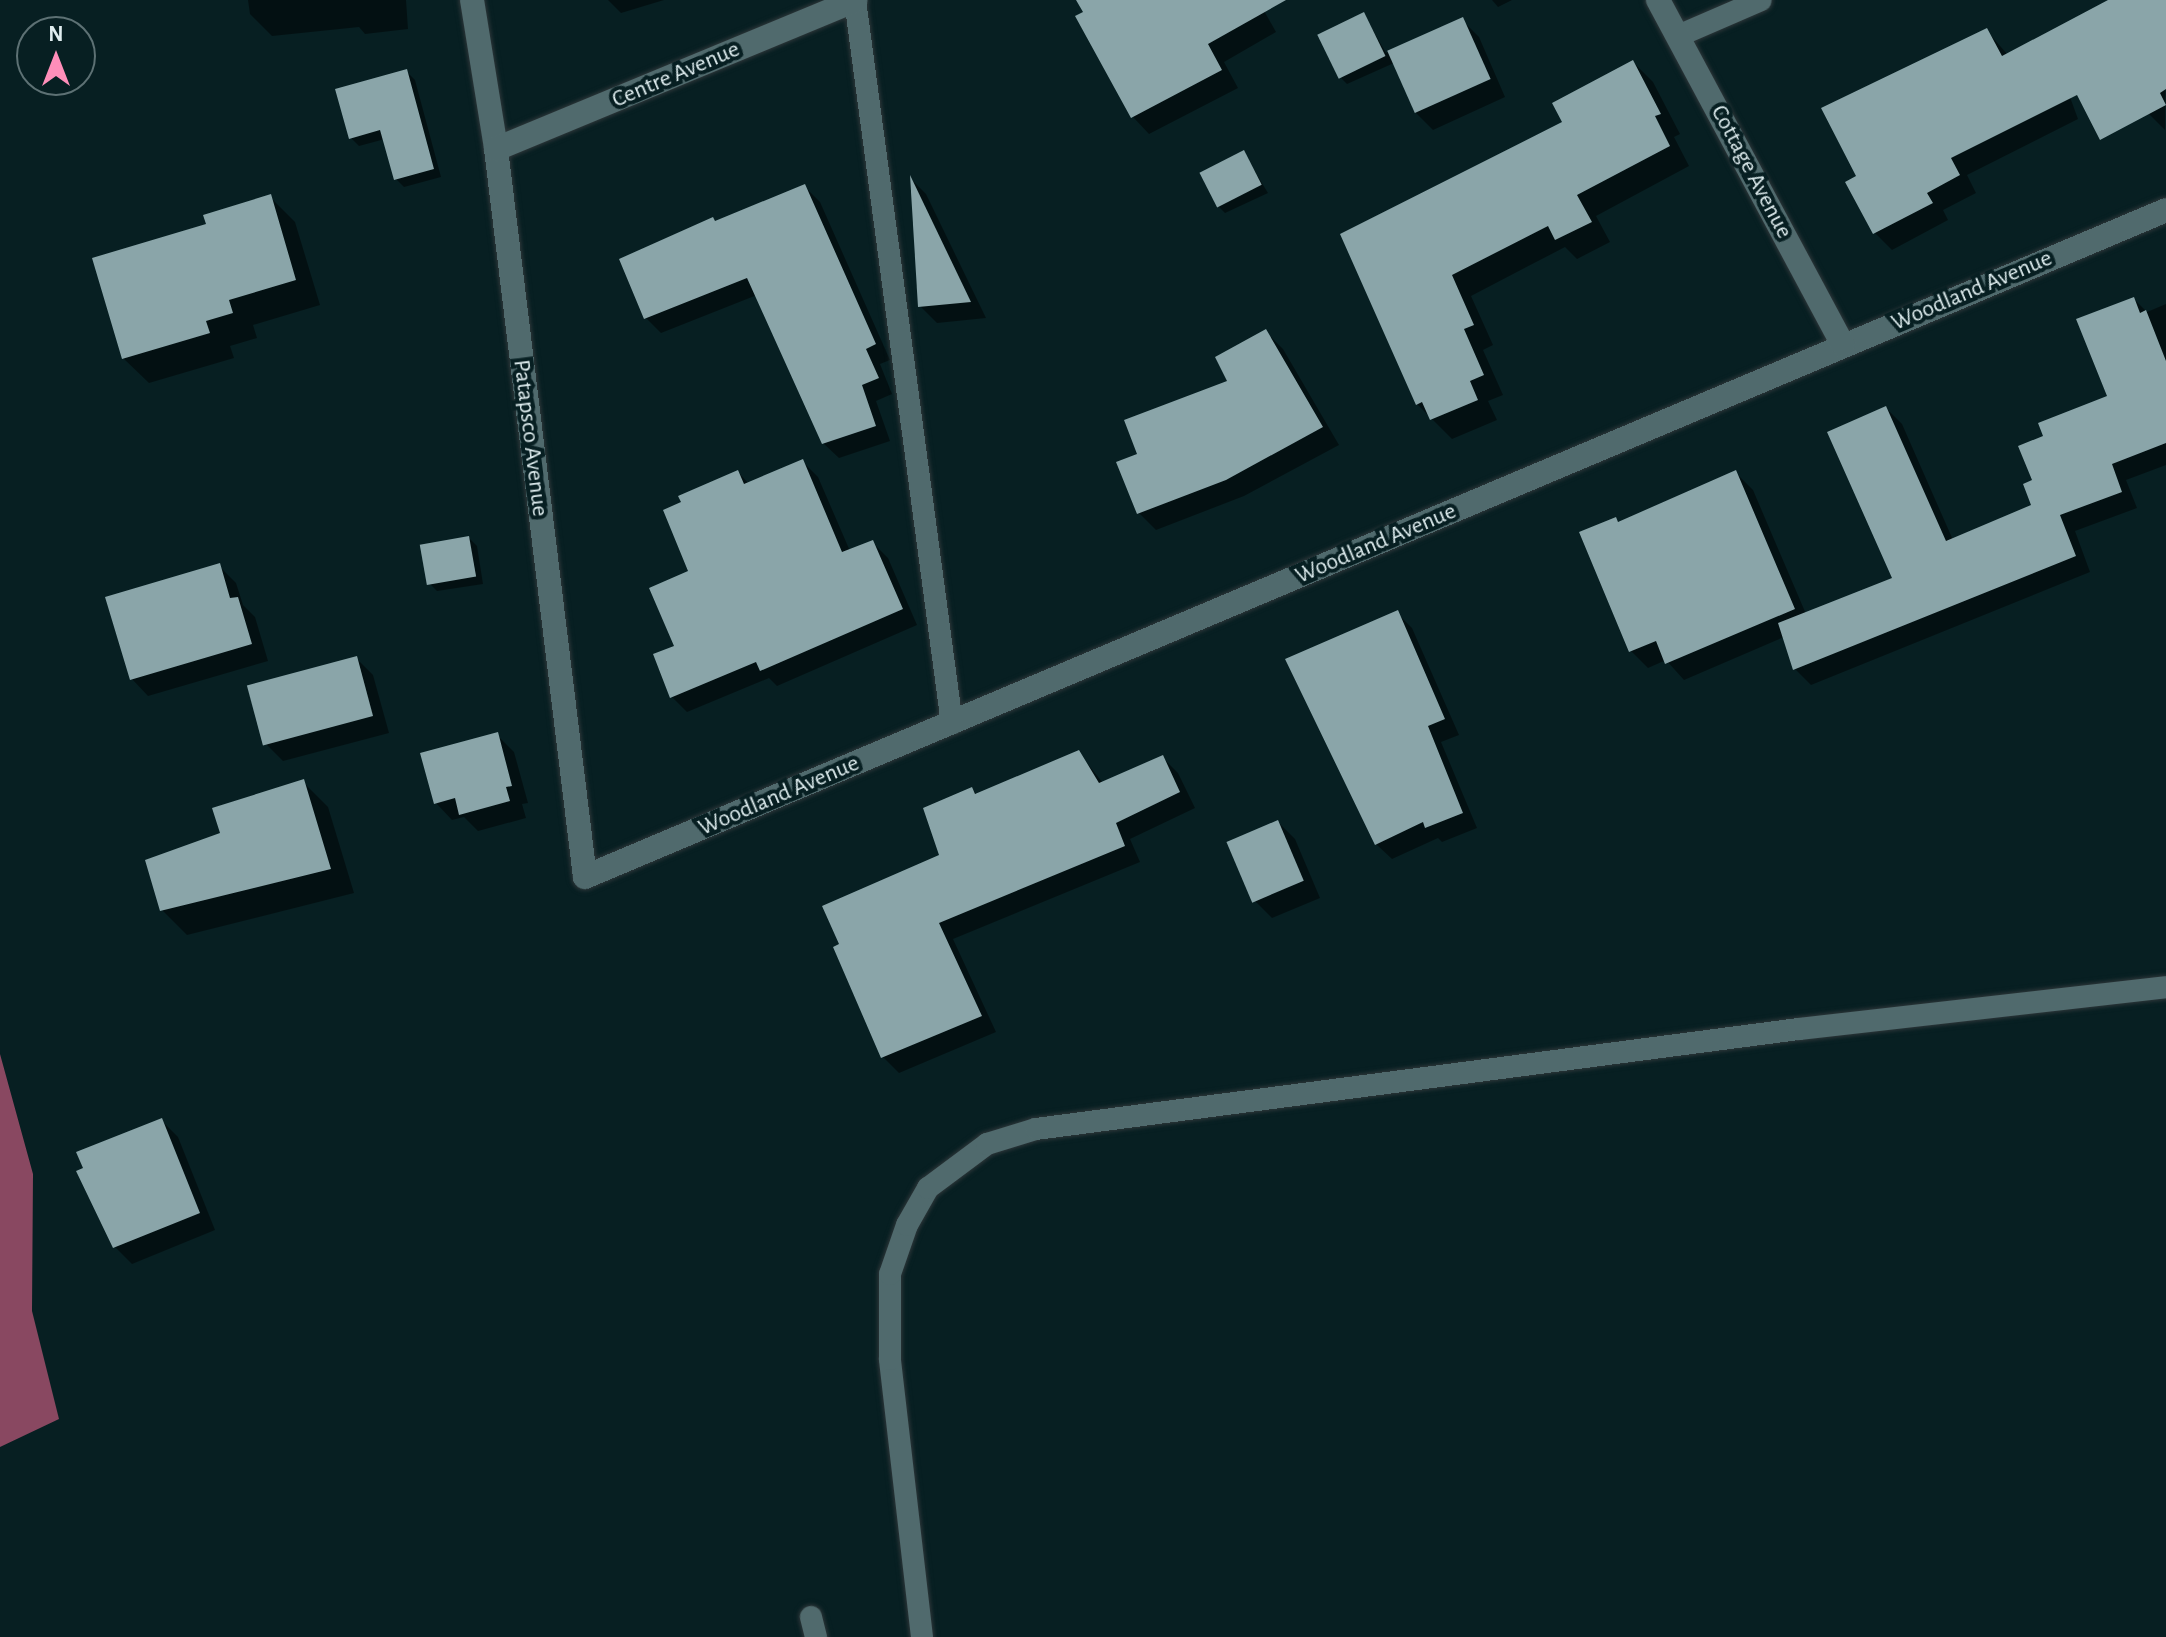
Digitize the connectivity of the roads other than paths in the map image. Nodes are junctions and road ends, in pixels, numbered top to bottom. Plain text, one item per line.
1 (472, 0) edge
2 (855, 0) edge
3 (1658, 0) edge
4 (1761, 0) edge
5 (1678, 36) junction
6 (496, 149) junction
7 (2166, 210) edge
8 (1843, 345) junction
9 (952, 724) junction
10 (585, 877) joint
11 (2166, 987) edge
12 (922, 1637) edge

1 - 6 street, Patapsco Avenue
2 - 6 street, Centre Avenue
2 - 9 lane
3 - 5 street, Cottage Avenue
4 - 5 lane
5 - 8 street, Cottage Avenue
6 - 10 street, Patapsco Avenue
7 - 8 street, Woodland Avenue
8 - 9 street, Woodland Avenue
9 - 10 street, Woodland Avenue
11 - 12 lane

